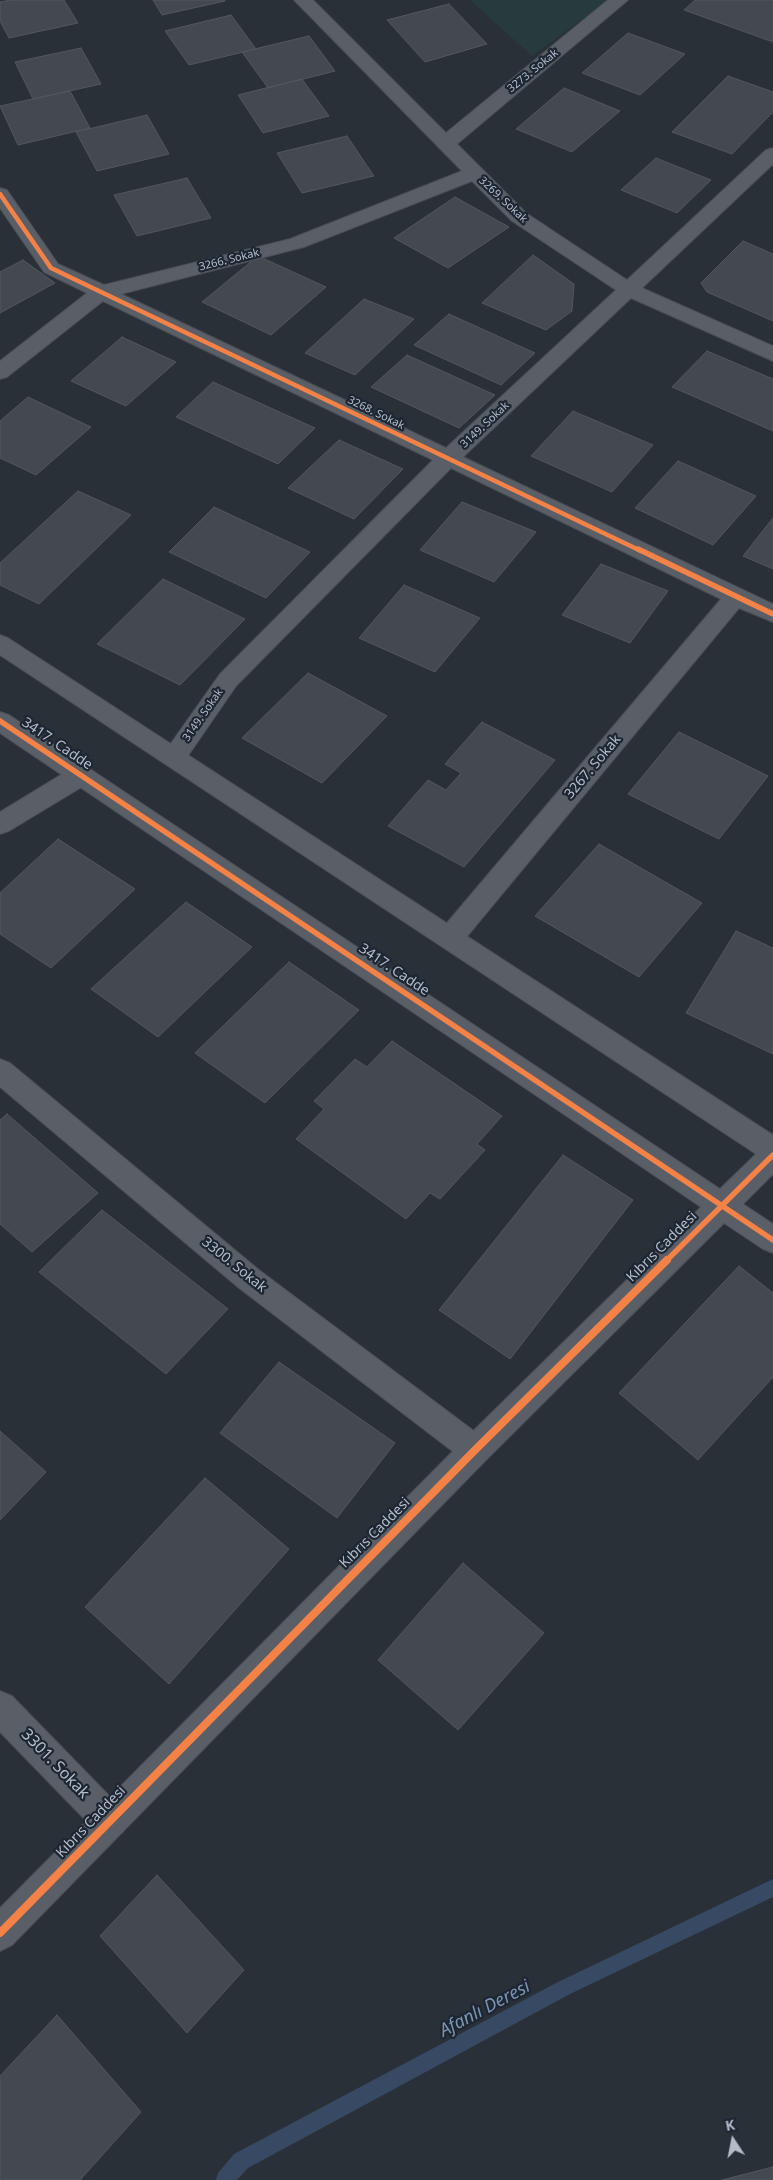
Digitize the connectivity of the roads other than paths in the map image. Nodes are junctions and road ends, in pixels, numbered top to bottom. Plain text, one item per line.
1 (328, 0) edge
2 (619, 0) edge
3 (306, 3) edge
4 (446, 143) junction
5 (773, 154) edge
6 (474, 173) junction
7 (0, 194) edge
8 (628, 290) junction
9 (102, 292) junction
10 (773, 354) edge
11 (0, 372) edge
12 (449, 459) junction
13 (736, 596) junction
14 (773, 614) edge
15 (0, 644) edge
16 (0, 721) edge
17 (174, 756) junction
18 (81, 775) junction
19 (0, 824) edge
20 (450, 938) junction
21 (0, 1071) edge
22 (773, 1150) edge
23 (773, 1155) edge
24 (722, 1205) junction
25 (773, 1240) edge
26 (474, 1450) junction
27 (0, 1708) edge
28 (110, 1821) junction
29 (0, 1933) edge

1 - 3 street
2 - 4 street, 3273. Sokak
3 - 4 street, 3269. Sokak
4 - 6 street, 3269. Sokak
5 - 8 street, 3149. Sokak
6 - 8 street, 3269. Sokak
6 - 9 street, 3266. Sokak
7 - 9 street, 3268. Sokak
8 - 10 street, 3269. Sokak
8 - 12 street, 3149. Sokak
9 - 11 street, 3266. Sokak
9 - 12 street, 3268. Sokak
12 - 13 street, 3268. Sokak
12 - 17 street, 3149. Sokak
13 - 14 street, 3268. Sokak
13 - 20 street, 3267. Sokak
15 - 17 street
16 - 18 street, 3417. Cadde
17 - 20 street
18 - 19 street
18 - 24 street, 3417. Cadde
20 - 22 street
21 - 26 street, 3300. Sokak
23 - 24 street, Kıbrıs Caddesi
24 - 25 street, 3417. Cadde
24 - 26 street, Kıbrıs Caddesi
26 - 28 street, Kıbrıs Caddesi
27 - 28 street, 3301. Sokak
28 - 29 street, Kıbrıs Caddesi

